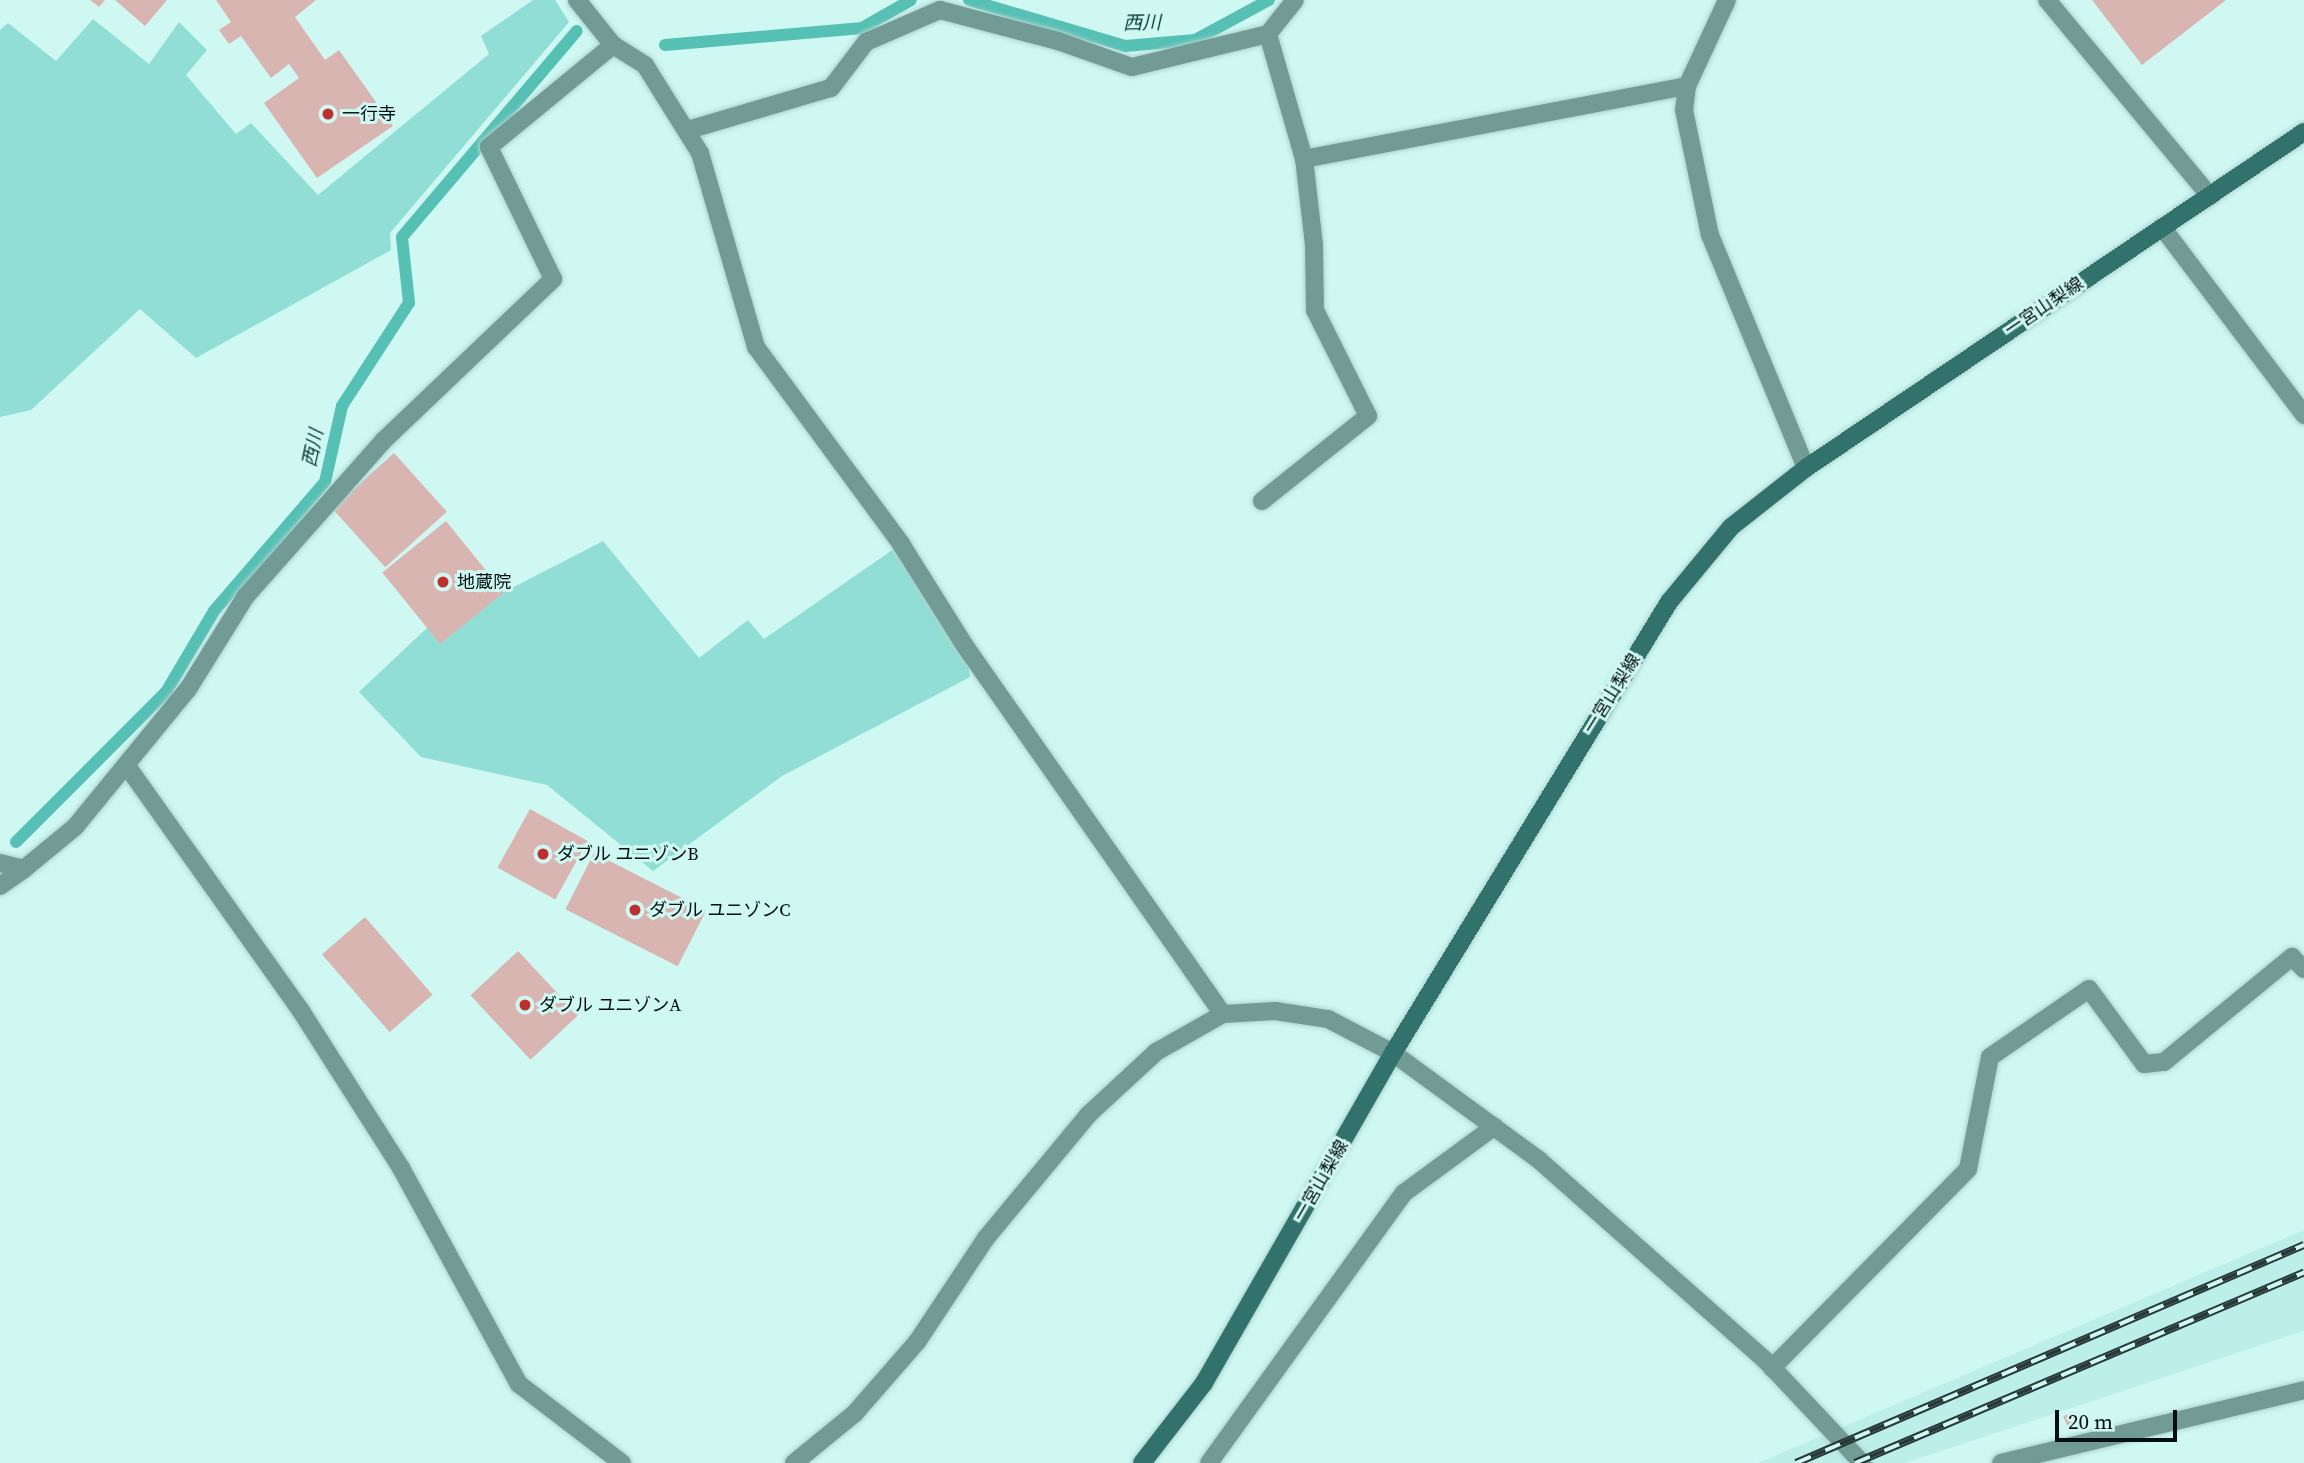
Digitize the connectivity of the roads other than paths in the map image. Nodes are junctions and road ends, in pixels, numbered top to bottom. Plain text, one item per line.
1 (576, 0) edge
2 (1295, 0) edge
3 (1727, 0) edge
4 (2047, 0) edge
5 (1268, 34) junction
6 (613, 45) junction
7 (1686, 86) junction
8 (688, 130) junction
9 (2304, 132) edge
10 (1304, 159) junction
11 (2210, 197) junction
12 (2162, 227) junction
13 (2304, 415) edge
14 (1806, 468) junction
15 (1262, 501) dead end
16 (127, 766) junction
17 (0, 863) edge
18 (24, 869) junction
19 (0, 886) edge
20 (2304, 969) edge
21 (1223, 1014) junction
22 (1393, 1053) junction
23 (1494, 1127) junction
24 (1772, 1368) junction
25 (2304, 1390) edge
26 (2008, 1462) edge
27 (622, 1463) edge
28 (794, 1463) edge
29 (1142, 1463) edge
30 (1209, 1463) edge
31 (1862, 1463) edge

1 - 6 street
2 - 5 street
3 - 7 street
4 - 11 street
5 - 8 street
5 - 10 street
6 - 8 street
6 - 16 street
7 - 10 street
7 - 14 street
8 - 21 street
9 - 11 main road, 一宮山梨線
10 - 15 street
11 - 12 main road, 一宮山梨線
12 - 13 street
12 - 14 main road, 一宮山梨線
14 - 22 main road, 一宮山梨線
16 - 18 street
16 - 27 street
17 - 18 street
18 - 19 street
20 - 24 street
21 - 22 street
21 - 28 street
22 - 23 street
22 - 29 main road, 一宮山梨線
23 - 24 street
23 - 30 street
24 - 31 street
25 - 26 street

